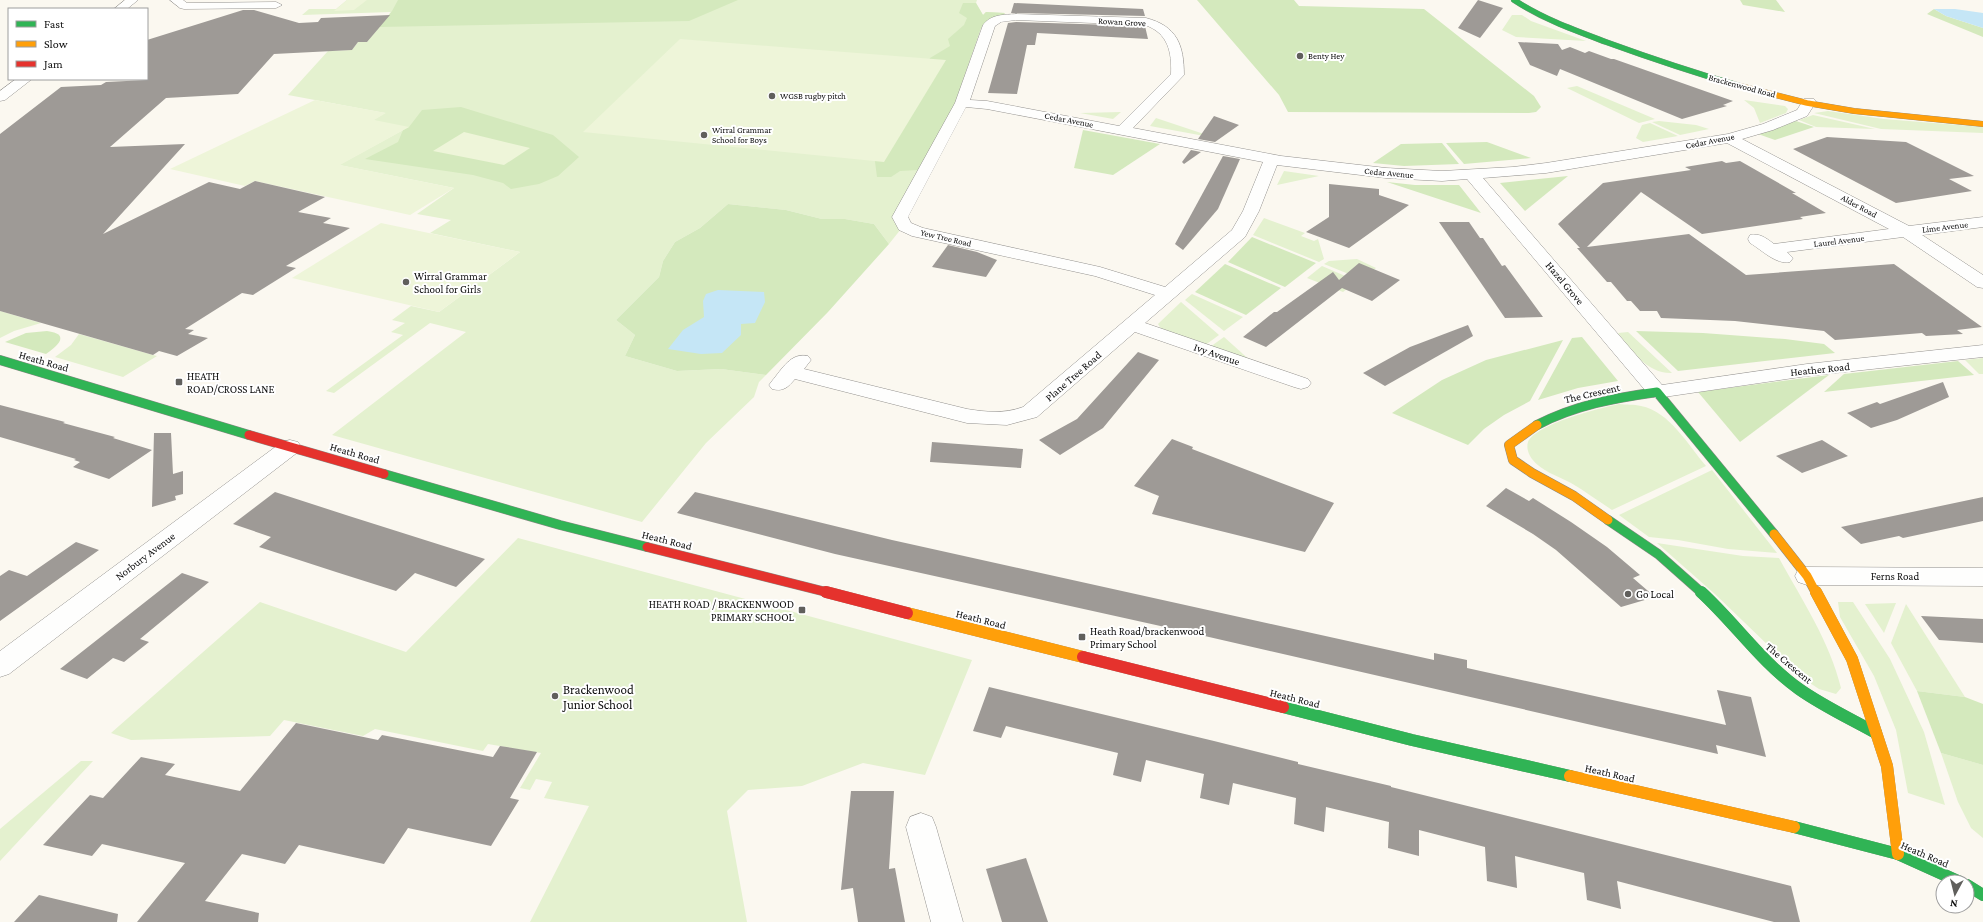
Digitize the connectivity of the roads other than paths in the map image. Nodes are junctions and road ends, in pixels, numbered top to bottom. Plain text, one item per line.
1 (132, 0) edge
2 (176, 0) edge
3 (1514, 0) edge
4 (276, 5) dead end
5 (211, 6) junction
6 (121, 8) edge
7 (199, 14) dead end
8 (999, 19) joint
9 (24, 80) edge
10 (0, 97) edge
11 (1809, 102) junction
12 (962, 103) junction
13 (1983, 124) edge
14 (1123, 130) junction
15 (1729, 138) junction
16 (1272, 159) junction
17 (1471, 174) junction
18 (1983, 222) edge
19 (1907, 232) junction
20 (1756, 239) dead end
21 (1771, 249) junction
22 (1788, 261) dead end
23 (1983, 283) edge
24 (1169, 294) junction
25 (1133, 325) junction
26 (1983, 351) edge
27 (0, 360) edge
28 (791, 372) dead end
29 (1301, 383) dead end
30 (1657, 392) junction
31 (290, 447) junction
32 (1807, 576) junction
33 (1983, 577) edge
34 (0, 666) edge
35 (1876, 733) junction
36 (921, 827) dead end
37 (1898, 854) junction
38 (1942, 874) edge
39 (947, 922) edge

1 - 6 street
2 - 5 street
3 - 11 street, Brackenwood Road
4 - 5 street
5 - 7 street
8 - 12 street, Yew Tree Road
8 - 14 street, Rowan Grove
9 - 10 street
11 - 13 street, Brackenwood Road
11 - 15 street, Cedar Avenue
12 - 14 street, Cedar Avenue
12 - 24 street, Yew Tree Road
14 - 16 street, Cedar Avenue
15 - 17 street, Cedar Avenue
15 - 19 street, Alder Road
16 - 17 street, Cedar Avenue
16 - 24 street, Plane Tree Road
17 - 30 street, Hazel Grove
18 - 19 street, Lime Avenue
19 - 21 street, Laurel Avenue
19 - 23 street, Alder Road
20 - 21 street
21 - 22 street
24 - 25 street, Plane Tree Road
25 - 28 street, Plane Tree Road
25 - 29 street, Ivy Avenue
26 - 30 street, Heather Road
27 - 31 street, Heath Road
30 - 32 street
30 - 35 street, The Crescent
31 - 34 street, Norbury Avenue
31 - 37 street, Heath Road
32 - 33 street, Ferns Road
32 - 35 street
35 - 37 street
36 - 39 street
37 - 38 street, Heath Road

